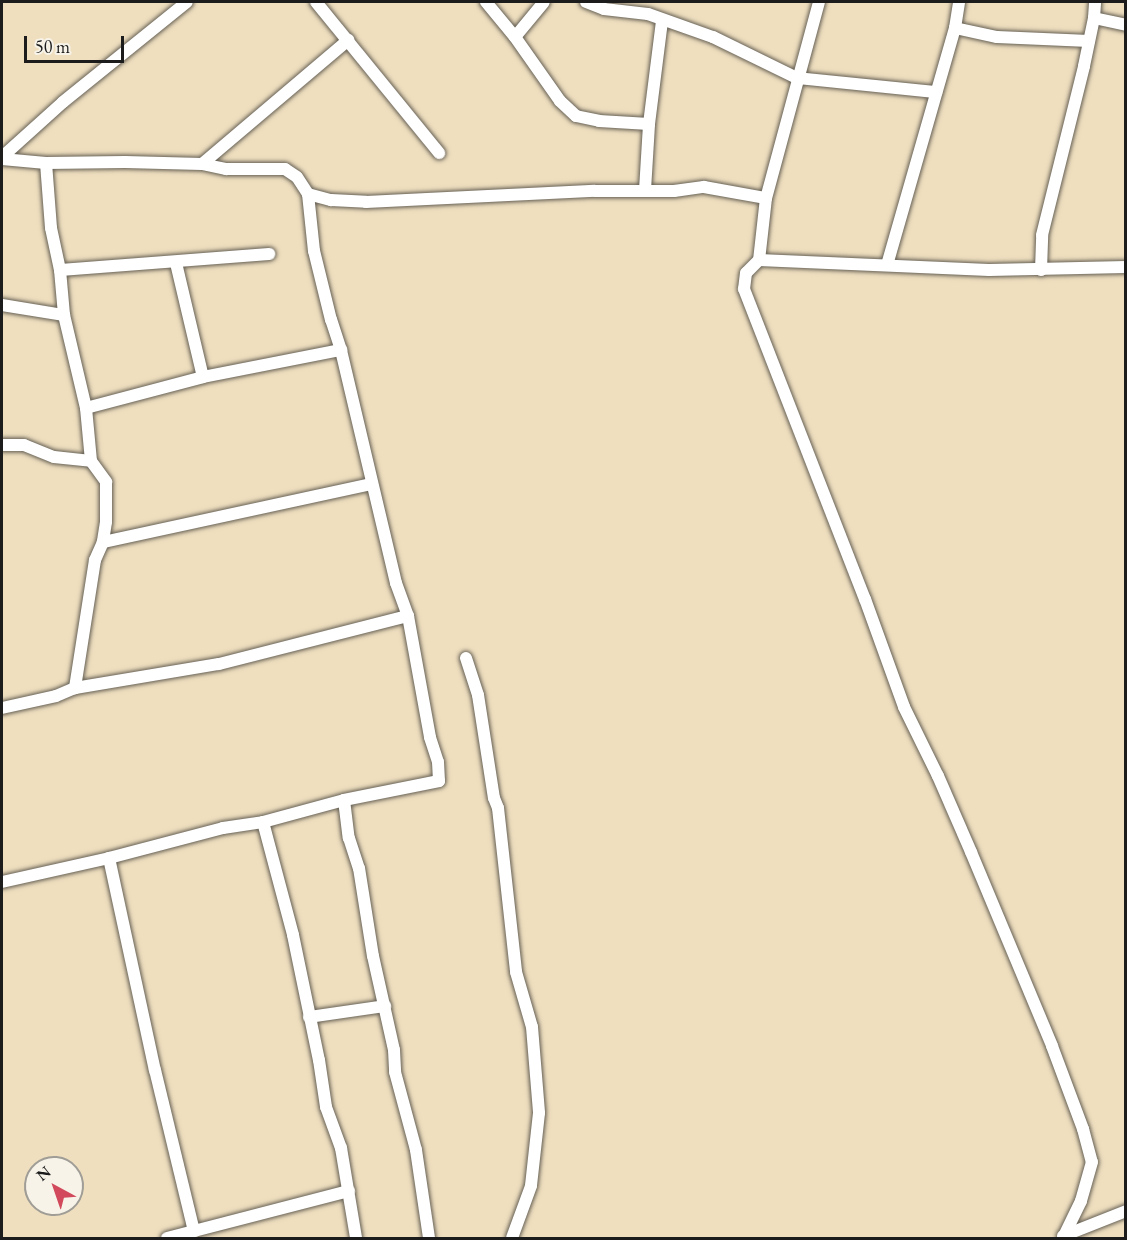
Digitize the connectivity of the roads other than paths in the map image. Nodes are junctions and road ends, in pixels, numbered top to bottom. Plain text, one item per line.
1 (187, 2) edge
2 (316, 2) edge
3 (486, 2) edge
4 (544, 2) edge
5 (586, 2) edge
6 (819, 2) edge
7 (959, 2) edge
8 (1095, 2) edge
9 (1094, 18) junction
10 (662, 21) junction
11 (1125, 25) edge
12 (955, 28) junction
13 (515, 37) junction
14 (348, 40) junction
15 (1089, 41) junction
16 (797, 78) junction
17 (936, 92) junction
18 (649, 124) junction
19 (439, 153) dead end
20 (2, 158) edge
21 (46, 163) junction
22 (202, 164) junction
23 (645, 190) junction
24 (308, 194) junction
25 (766, 198) junction
26 (269, 254) dead end
27 (759, 260) junction
28 (176, 263) junction
29 (887, 265) junction
30 (1125, 267) edge
31 (60, 270) junction
32 (1041, 270) junction
33 (2, 305) edge
34 (64, 315) junction
35 (341, 350) junction
36 (204, 377) junction
37 (86, 408) junction
38 (2, 445) edge
39 (91, 461) junction
40 (372, 484) junction
41 (103, 542) junction
42 (408, 616) junction
43 (466, 658) dead end
44 (75, 688) junction
45 (2, 708) edge
46 (344, 800) junction
47 (263, 822) junction
48 (109, 858) junction
49 (2, 882) edge
50 (385, 1006) junction
51 (309, 1017) junction
52 (350, 1191) junction
53 (1125, 1211) edge
54 (194, 1231) junction
55 (1060, 1237) edge
56 (166, 1239) edge
57 (356, 1239) edge
58 (429, 1239) edge
59 (512, 1239) edge

1 - 20 street
2 - 14 street
3 - 13 street
4 - 13 street
5 - 10 street
6 - 16 street
7 - 12 street
8 - 9 street
9 - 11 street
9 - 15 street
10 - 16 street
10 - 18 street
12 - 15 street
12 - 17 street
13 - 18 street
14 - 19 street
14 - 22 street
15 - 32 street
16 - 17 street
16 - 25 street
17 - 29 street
18 - 23 street
20 - 21 street
21 - 22 street
21 - 31 street
22 - 24 street
23 - 24 street
23 - 25 street
24 - 35 street
25 - 27 street
26 - 28 street
27 - 29 street
27 - 55 street
28 - 31 street
28 - 36 street
29 - 32 street
30 - 32 street
31 - 34 street
33 - 34 street
34 - 37 street
35 - 36 street
35 - 40 street
36 - 37 street
37 - 39 street
38 - 39 street
39 - 41 street
40 - 41 street
40 - 42 street
41 - 44 street
42 - 44 street
42 - 46 street
43 - 59 street
44 - 45 street
46 - 47 street
46 - 50 street
47 - 48 street
47 - 51 street
48 - 49 street
48 - 54 street
50 - 51 street
50 - 58 street
51 - 52 street
52 - 54 street
52 - 57 street
53 - 55 street
54 - 56 street

